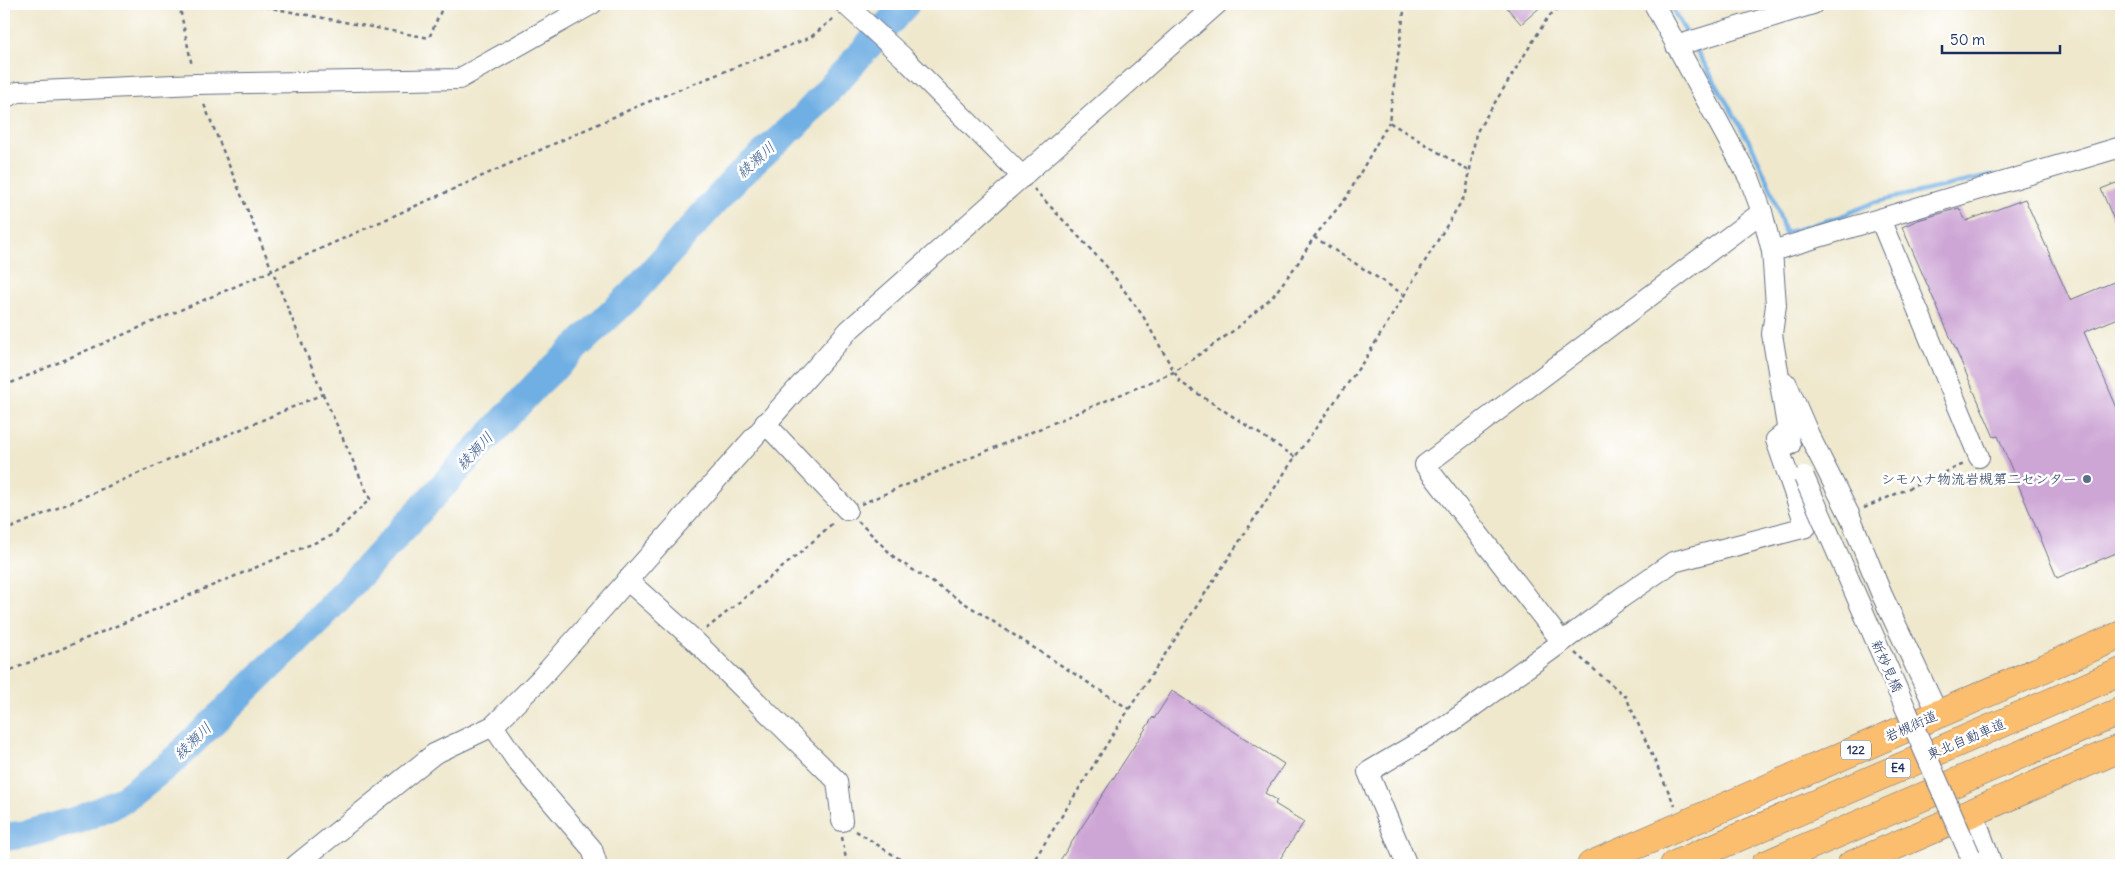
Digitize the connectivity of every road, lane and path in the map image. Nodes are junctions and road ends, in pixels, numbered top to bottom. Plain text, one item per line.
1 (178, 4) edge
2 (250, 4) edge
3 (444, 4) edge
4 (592, 4) edge
5 (1217, 4) edge
6 (1405, 4) edge
7 (1563, 4) edge
8 (1654, 4) edge
9 (1813, 4) edge
10 (847, 5) edge
11 (1676, 46) junction
12 (196, 84) junction
13 (4, 98) edge
14 (1389, 122) junction
15 (2121, 147) edge
16 (1469, 171) junction
17 (1023, 177) junction
18 (1762, 212) junction
19 (1880, 220) junction
20 (1314, 237) junction
21 (1772, 252) junction
22 (271, 271) junction
23 (1403, 294) junction
24 (1775, 357) junction
25 (1174, 372) junction
26 (4, 386) edge
27 (323, 394) junction
28 (765, 422) junction
29 (1787, 431) junction
30 (1296, 457) junction
31 (1979, 457) joint
32 (847, 510) junction
33 (1849, 514) junction
34 (4, 531) edge
35 (627, 580) junction
36 (2121, 635) edge
37 (693, 639) junction
38 (1562, 642) junction
39 (4, 672) edge
40 (2121, 672) edge
41 (1129, 709) junction
42 (2121, 711) edge
43 (1938, 714) junction
44 (493, 726) junction
45 (2121, 748) edge
46 (1368, 772) junction
47 (1973, 812) junction
48 (842, 821) junction
49 (1684, 825) junction
50 (1972, 860) edge
51 (296, 865) edge
52 (597, 865) edge
53 (847, 865) edge
54 (910, 865) edge
55 (1031, 865) edge
56 (1394, 865) edge
57 (1407, 865) edge
58 (1592, 865) edge
59 (1674, 865) edge
60 (1765, 865) edge
61 (1852, 865) edge
62 (1992, 865) edge

1 - 12 path
2 - 3 path
4 - 12 street
5 - 17 street
6 - 14 path
7 - 16 path
8 - 11 street
9 - 11 street
10 - 17 street
10 - 22 path
11 - 18 street
12 - 13 street
12 - 22 path
14 - 16 path
14 - 20 path
15 - 19 street
16 - 23 path
17 - 25 path
17 - 28 street
18 - 21 street
18 - 38 street
19 - 21 street
19 - 31 street
20 - 23 path
20 - 25 path
21 - 24 street
22 - 26 path
22 - 27 path
23 - 30 path
24 - 29 street, 新妙見橋
24 - 33 street
25 - 30 path
25 - 32 path
27 - 34 path
27 - 39 path
28 - 32 street
28 - 35 street
29 - 38 street
29 - 50 street, 新妙見橋, bridge
30 - 41 path
31 - 33 path
32 - 37 path
32 - 41 path
33 - 43 street
35 - 37 street
35 - 44 street
36 - 43 highway, 岩槻街道 / 122
37 - 48 street
38 - 46 street
38 - 49 path
40 - 59 highway, 東北自動車道 / E4
41 - 55 path
42 - 60 highway
43 - 49 highway, 岩槻街道 / 122
44 - 51 street
44 - 52 street
45 - 47 highway
46 - 56 street
46 - 57 street
47 - 61 highway
47 - 62 street
48 - 53 path
48 - 54 path
49 - 58 highway, 岩槻街道 / 122

